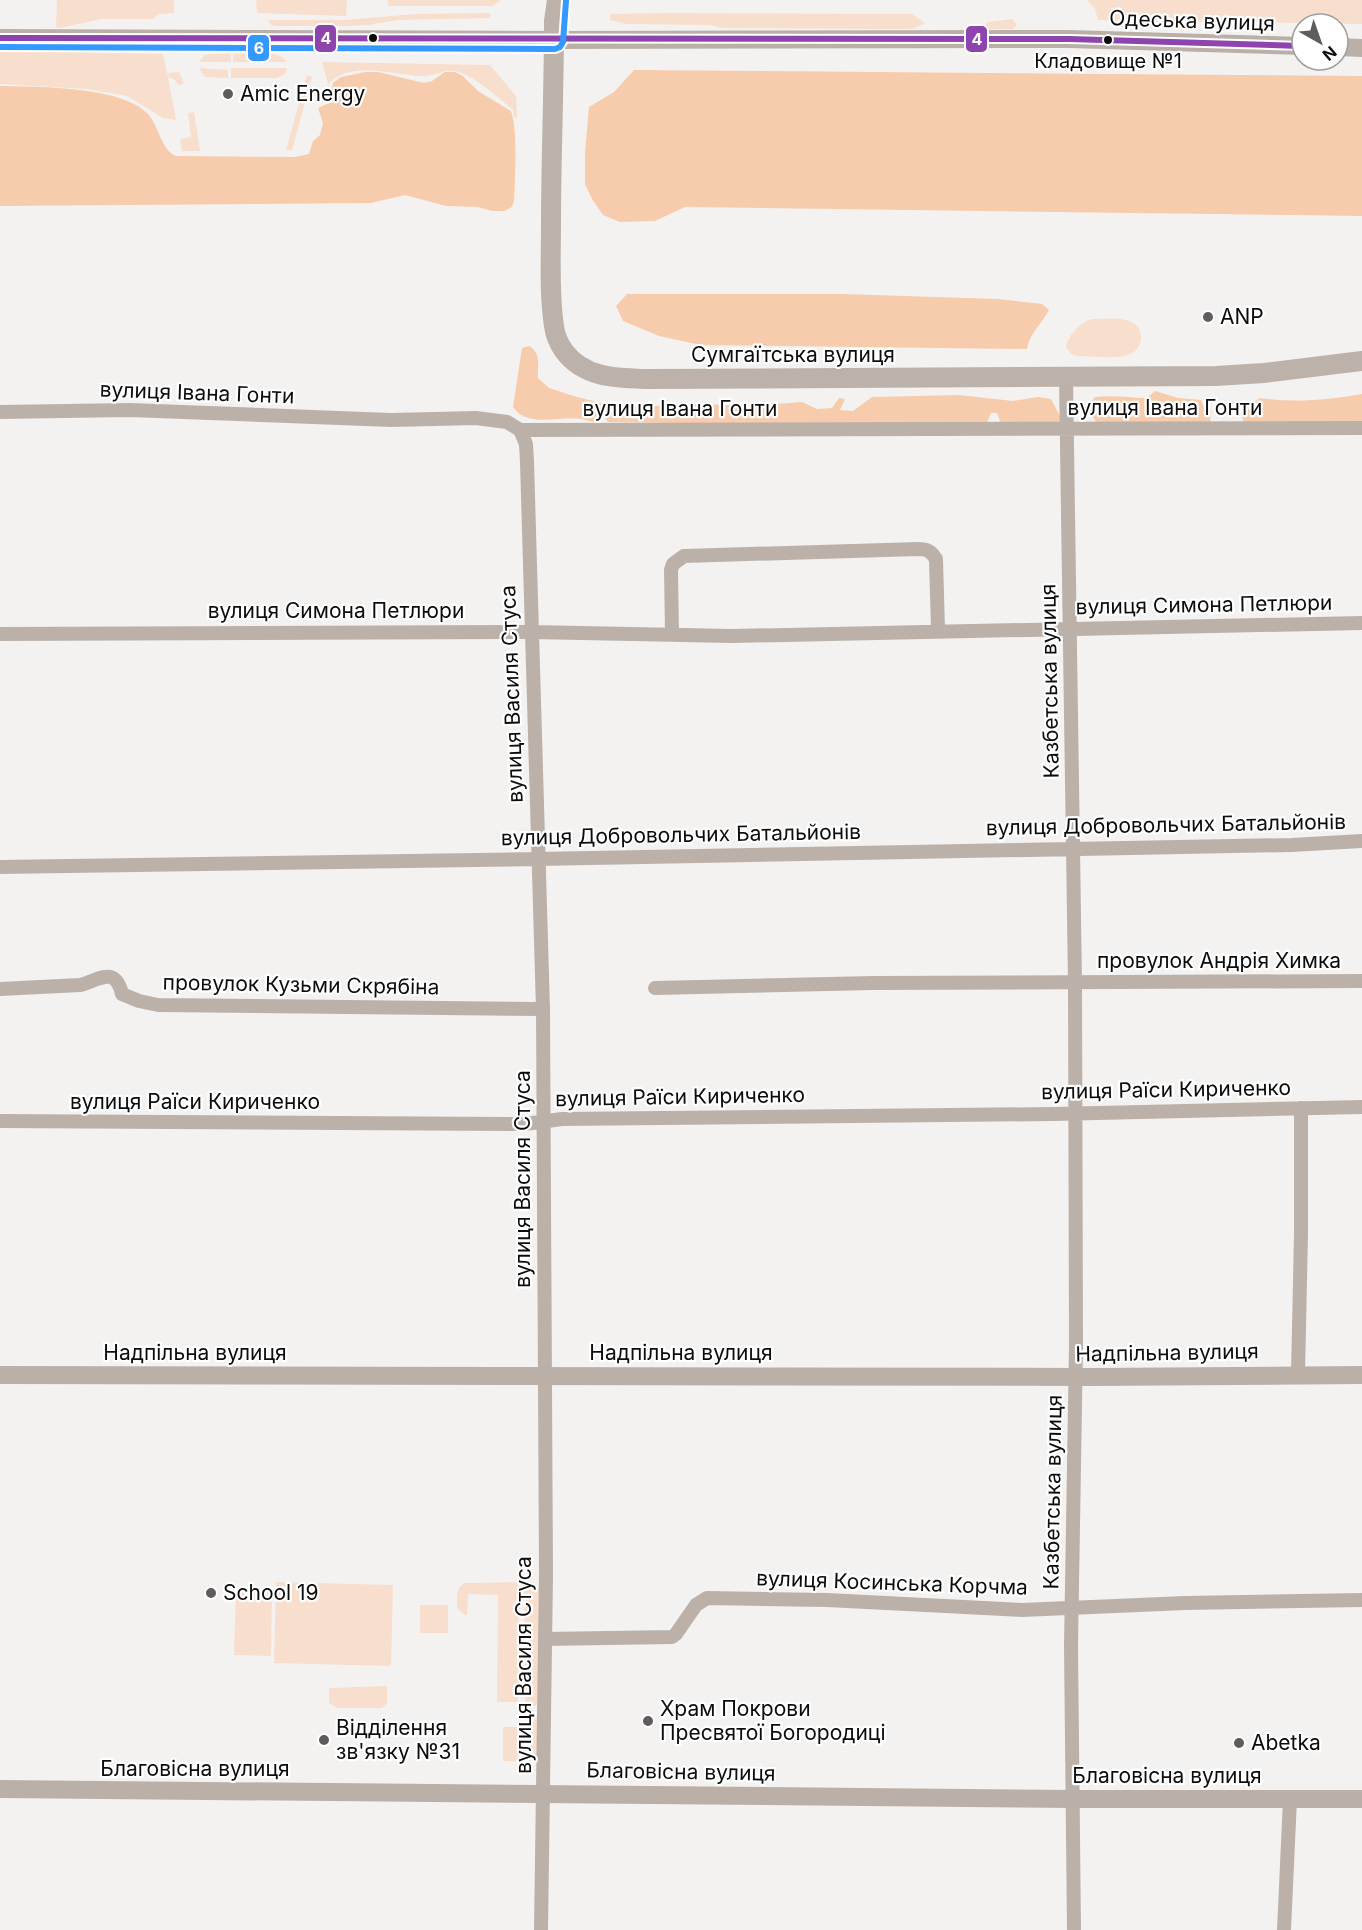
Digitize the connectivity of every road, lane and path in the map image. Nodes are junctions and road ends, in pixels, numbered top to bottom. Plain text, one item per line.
1 (549, 0) edge
2 (557, 0) edge
3 (554, 31) junction
4 (0, 38) edge
5 (1290, 46) edge
6 (1362, 361) edge
7 (1066, 378) junction
8 (0, 412) edge
9 (1362, 428) edge
10 (1067, 429) junction
11 (520, 430) junction
12 (1362, 622) edge
13 (1071, 629) junction
14 (938, 630) junction
15 (531, 632) junction
16 (0, 634) edge
17 (672, 635) junction
18 (1362, 841) edge
19 (1074, 848) junction
20 (538, 860) junction
21 (0, 867) edge
22 (1362, 981) edge
23 (1075, 983) junction
24 (655, 988) dead end
25 (0, 989) edge
26 (543, 1009) junction
27 (1362, 1107) edge
28 (1301, 1108) junction
29 (1076, 1113) junction
30 (0, 1121) edge
31 (544, 1121) junction
32 (1298, 1374) junction
33 (0, 1375) edge
34 (546, 1375) junction
35 (1362, 1375) edge
36 (1076, 1376) junction
37 (1362, 1600) edge
38 (1072, 1608) junction
39 (545, 1639) junction
40 (0, 1789) edge
41 (544, 1793) junction
42 (1073, 1799) junction
43 (1290, 1799) junction
44 (1362, 1799) edge
45 (541, 1930) edge
46 (1074, 1930) edge
47 (1284, 1930) edge

1 - 3 main road, Сумгаїтська вулиця
2 - 3 main road, Сумгаїтська вулиця
3 - 4 main road, Одеська вулиця
3 - 5 main road, Одеська вулиця
3 - 7 main road, Сумгаїтська вулиця
6 - 7 main road, Сумгаїтська вулиця
7 - 10 street, Казбетська вулиця
8 - 11 street, вулиця Івана Гонти
9 - 10 street, вулиця Івана Гонти
10 - 11 street, вулиця Івана Гонти
10 - 13 street, Казбетська вулиця
11 - 15 street, вулиця Василя Стуса
12 - 13 street, вулиця Симона Петлюри
13 - 14 street, вулиця Симона Петлюри
13 - 19 street, Казбетська вулиця
14 - 17 street, вулиця Симона Петлюри
14 - 17 street
15 - 16 street, вулиця Симона Петлюри
15 - 17 street, вулиця Симона Петлюри
15 - 20 street, вулиця Василя Стуса
18 - 19 street, вулиця Добровольчих Батальйонів
19 - 20 street, вулиця Добровольчих Батальйонів
19 - 23 street, Казбетська вулиця
20 - 21 street, вулиця Добровольчих Батальйонів
20 - 26 street, вулиця Василя Стуса
22 - 23 street, провулок Андрія Химка
23 - 24 street
23 - 29 street, Казбетська вулиця
25 - 26 street, провулок Кузьми Скрябіна
26 - 31 street, вулиця Василя Стуса
27 - 28 street, вулиця Раїси Кириченко
28 - 29 street, вулиця Раїси Кириченко
28 - 32 street
29 - 31 street, вулиця Раїси Кириченко
29 - 36 street, Казбетська вулиця
30 - 31 street, вулиця Раїси Кириченко
31 - 34 street, вулиця Василя Стуса
32 - 35 main road, Надпільна вулиця
32 - 36 main road, Надпільна вулиця
33 - 34 main road, Надпільна вулиця
34 - 36 main road, Надпільна вулиця
34 - 39 street, вулиця Василя Стуса
36 - 38 street, Казбетська вулиця
37 - 38 street, вулиця Косинська Корчма
38 - 39 street, вулиця Косинська Корчма
38 - 42 street, Казбетська вулиця
39 - 41 street, вулиця Василя Стуса
40 - 41 main road, Благовісна вулиця
41 - 42 main road, Благовісна вулиця
41 - 45 street, вулиця Василя Стуса
42 - 43 main road, Благовісна вулиця
42 - 46 street, Казбетська вулиця
43 - 44 main road, Благовісна вулиця
43 - 47 street

